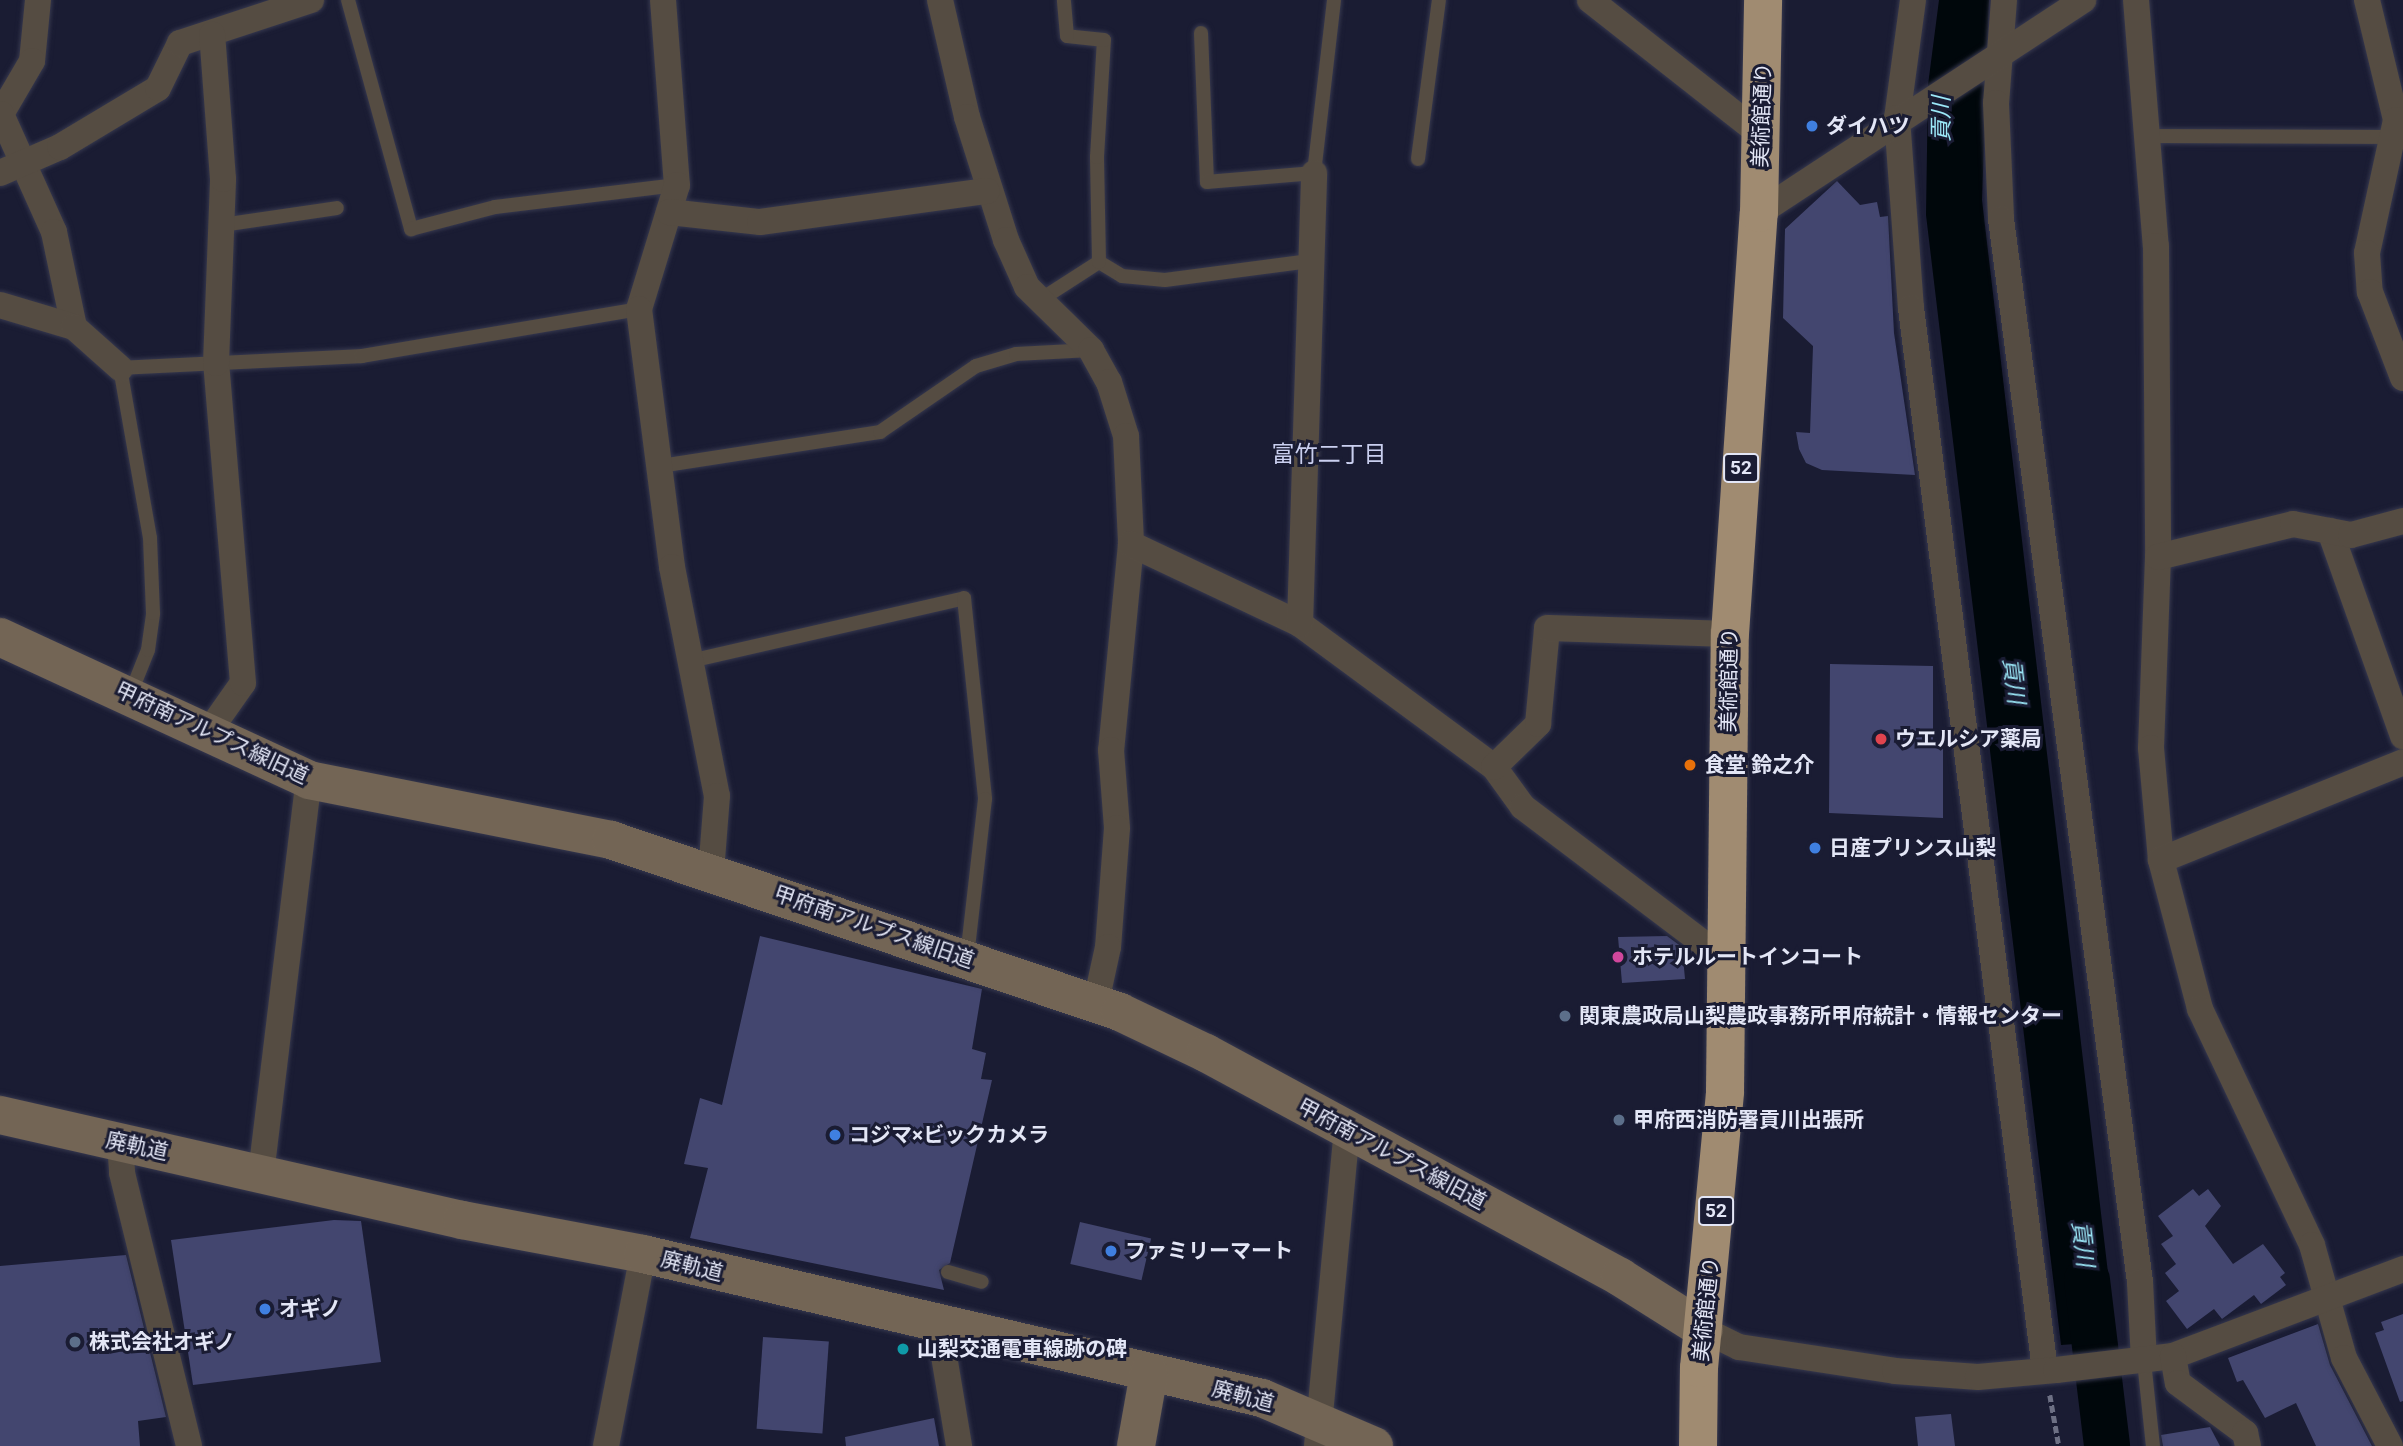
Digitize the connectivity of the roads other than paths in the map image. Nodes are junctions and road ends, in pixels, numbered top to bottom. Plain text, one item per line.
1 (38, 0) edge
2 (311, 0) edge
3 (348, 0) edge
4 (663, 0) edge
5 (940, 0) edge
6 (1064, 0) edge
7 (1334, 0) edge
8 (1439, 0) edge
9 (1590, 0) edge
10 (1763, 0) edge
11 (1913, 0) edge
12 (2004, 0) edge
13 (2082, 0) edge
14 (2136, 0) edge
15 (2367, 0) edge
16 (1200, 33) dead end
17 (212, 34) junction
18 (1998, 56) junction
19 (1897, 118) junction
20 (2398, 125) edge
21 (1760, 134) junction
22 (2150, 136) junction
23 (1419, 159) dead end
24 (26, 163) junction
25 (0, 173) edge
26 (1314, 173) junction
27 (677, 185) junction
28 (987, 191) junction
29 (337, 208) dead end
30 (669, 212) junction
31 (1759, 213) junction
32 (222, 225) junction
33 (1310, 261) junction
34 (1099, 262) junction
35 (1040, 300) junction
36 (0, 305) edge
37 (639, 309) junction
38 (74, 327) junction
39 (1091, 350) junction
40 (216, 363) junction
41 (120, 368) junction
42 (2403, 378) edge
43 (660, 466) junction
44 (2403, 521) edge
45 (2330, 531) junction
46 (1131, 544) junction
47 (2158, 556) junction
48 (1300, 624) junction
49 (1730, 634) junction
50 (0, 637) edge
51 (690, 661) junction
52 (2393, 673) edge
53 (130, 696) junction
54 (207, 734) junction
55 (2403, 736) edge
56 (2403, 762) edge
57 (1494, 767) junction
58 (309, 780) junction
59 (2161, 860) junction
60 (711, 872) junction
61 (967, 959) junction
62 (1729, 963) junction
63 (1096, 1002) junction
64 (0, 1115) edge
65 (1347, 1130) junction
66 (120, 1142) junction
67 (261, 1174) junction
68 (643, 1254) junction
69 (2403, 1269) edge
70 (948, 1272) dead end
71 (982, 1282) dead end
72 (2327, 1298) junction
73 (939, 1326) junction
74 (1704, 1330) junction
75 (2173, 1356) junction
76 (2139, 1362) junction
77 (2050, 1370) junction
78 (1149, 1373) junction
79 (1318, 1433) edge
80 (189, 1446) edge
81 (606, 1446) edge
82 (958, 1446) edge
83 (1136, 1446) edge
84 (1374, 1446) edge
85 (1698, 1446) edge
86 (2153, 1446) edge
87 (2248, 1446) edge
88 (2390, 1446) edge

1 - 24 street
2 - 17 street
3 - 27 lane
4 - 27 street
5 - 28 street
6 - 34 lane
7 - 26 lane
8 - 23 lane
9 - 21 street
10 - 21 highway, 美術館通り / 52
11 - 19 street
12 - 18 street
13 - 18 street
14 - 22 street
15 - 20 street
16 - 26 lane
17 - 24 street
17 - 32 street
18 - 19 street
18 - 76 street
19 - 31 street
19 - 77 street
20 - 22 lane
20 - 42 street
21 - 31 highway, 美術館通り / 52
22 - 47 street
24 - 25 street
24 - 38 street
26 - 33 street
27 - 30 street
28 - 30 street
28 - 35 street
29 - 32 lane
30 - 37 street
31 - 49 highway, 美術館通り / 52
32 - 40 street
33 - 34 lane
33 - 48 street
34 - 35 lane
35 - 39 street
36 - 38 street
37 - 40 lane
37 - 43 street
38 - 41 street
39 - 43 lane
39 - 46 street
40 - 41 lane
40 - 54 street
41 - 53 lane
43 - 51 street
44 - 45 street
45 - 47 street
45 - 52 street
46 - 48 street
46 - 63 street
47 - 59 street
48 - 57 street
49 - 57 street
49 - 62 highway, 美術館通り / 52
50 - 53 street, 甲府南アルプス線旧道
51 - 60 street
51 - 61 lane
52 - 55 street
53 - 54 street, 甲府南アルプス線旧道
54 - 58 street, 甲府南アルプス線旧道
56 - 59 street
57 - 62 street
58 - 60 street, 甲府南アルプス線旧道
58 - 67 street
59 - 72 street
60 - 61 street, 甲府南アルプス線旧道
61 - 63 street, 甲府南アルプス線旧道
62 - 74 highway, 美術館通り / 52
63 - 65 street, 甲府南アルプス線旧道
64 - 66 street, 廃軌道
65 - 74 street, 甲府南アルプス線旧道
65 - 79 street
66 - 67 street, 廃軌道
66 - 80 street
67 - 68 street, 廃軌道
68 - 73 street, 廃軌道
68 - 81 street
69 - 72 street
70 - 71 lane
72 - 75 street
72 - 88 street
73 - 78 street, 廃軌道
73 - 82 street
74 - 77 street
74 - 85 highway, 美術館通り / 52
75 - 76 street
75 - 87 street
76 - 77 street
76 - 86 lane
78 - 79 street, 廃軌道
78 - 83 street
79 - 84 street, 廃軌道

